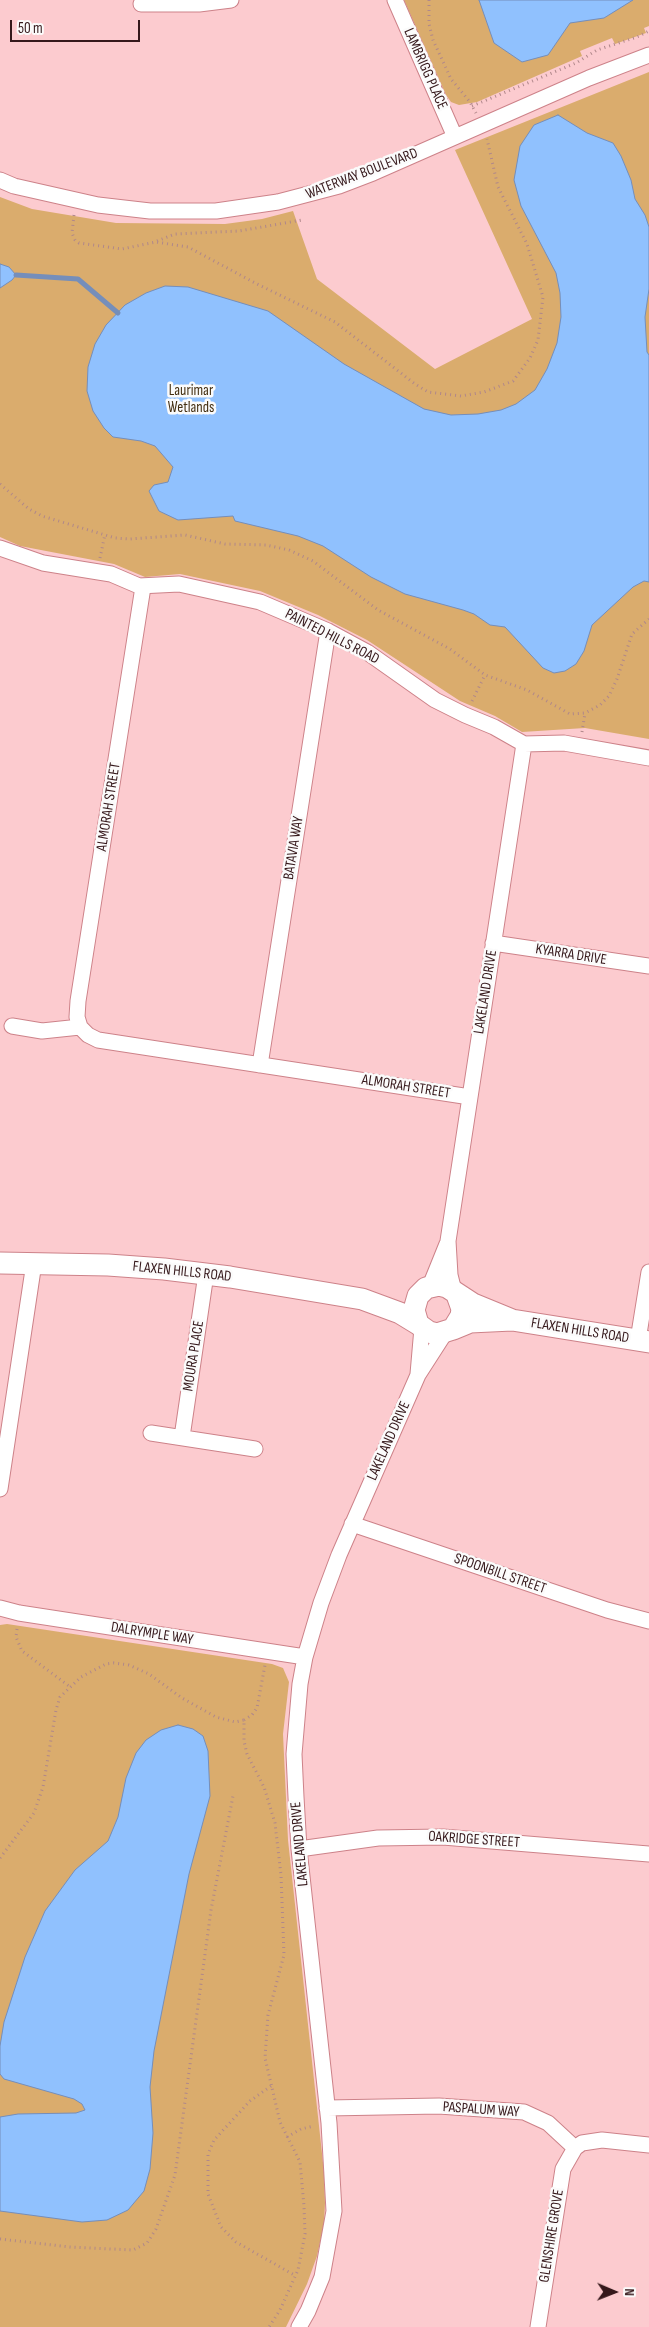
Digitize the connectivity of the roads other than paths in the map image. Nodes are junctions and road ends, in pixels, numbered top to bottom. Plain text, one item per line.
1 (231, 0) edge
2 (395, 0) edge
3 (141, 4) dead end
4 (649, 55) edge
5 (455, 137) junction
6 (0, 180) edge
7 (0, 548) edge
8 (143, 587) junction
9 (328, 631) junction
10 (524, 744) junction
11 (649, 758) edge
12 (494, 943) junction
13 (649, 966) edge
14 (12, 1026) dead end
15 (80, 1027) junction
16 (260, 1065) junction
17 (470, 1097) junction
18 (448, 1241) junction
19 (0, 1263) edge
20 (34, 1263) junction
21 (649, 1272) edge
22 (206, 1274) junction
23 (427, 1288) junction
24 (456, 1293) junction
25 (362, 1299) junction
26 (512, 1320) junction
27 (420, 1326) junction
28 (449, 1331) junction
29 (644, 1341) edge
30 (418, 1376) junction
31 (151, 1433) dead end
32 (182, 1437) junction
33 (255, 1449) dead end
34 (0, 1489) edge
35 (352, 1524) junction
36 (0, 1608) edge
37 (649, 1620) edge
38 (306, 1657) junction
39 (299, 1849) junction
40 (649, 1854) edge
41 (328, 2115) junction
42 (649, 2145) edge
43 (575, 2148) junction
44 (299, 2327) edge
45 (538, 2327) edge

1 - 3 street
2 - 5 street, LAMBRIGG PLACE
4 - 5 street, WATERWAY BOULEVARD
5 - 6 street, WATERWAY BOULEVARD
7 - 8 street, PAINTED HILLS ROAD
8 - 9 street, PAINTED HILLS ROAD
8 - 15 street, ALMORAH STREET
9 - 10 street, PAINTED HILLS ROAD
9 - 16 street, BATAVIA WAY
10 - 11 street
10 - 12 street, LAKELAND DRIVE
12 - 13 street, KYARRA DRIVE
12 - 17 street, LAKELAND DRIVE
14 - 15 street
15 - 16 street, ALMORAH STREET
16 - 17 street, ALMORAH STREET
17 - 18 street, LAKELAND DRIVE
18 - 23 street, LAKELAND DRIVE
18 - 24 street, LAKELAND DRIVE
19 - 20 street, FLAXEN HILLS ROAD
20 - 22 street, FLAXEN HILLS ROAD
20 - 34 street
21 - 29 street
22 - 25 street, FLAXEN HILLS ROAD
22 - 32 street, MOURA PLACE
23 - 24 street
23 - 25 street, FLAXEN HILLS ROAD
23 - 27 street
24 - 26 street, FLAXEN HILLS ROAD
24 - 28 street
25 - 27 street, FLAXEN HILLS ROAD
26 - 28 street, FLAXEN HILLS ROAD
26 - 29 street, FLAXEN HILLS ROAD
27 - 28 street
27 - 30 street, LAKELAND DRIVE
28 - 30 street, LAKELAND DRIVE
30 - 35 street, LAKELAND DRIVE
31 - 32 street
32 - 33 street
35 - 37 street, SPOONBILL STREET
35 - 38 street, LAKELAND DRIVE
36 - 38 street, DALRYMPLE WAY
38 - 39 street, LAKELAND DRIVE
39 - 40 street, OAKRIDGE STREET
39 - 41 street, LAKELAND DRIVE
41 - 43 street, PASPALUM WAY
41 - 44 street, LAKELAND DRIVE
42 - 43 street
43 - 45 street, GLENSHIRE GROVE

